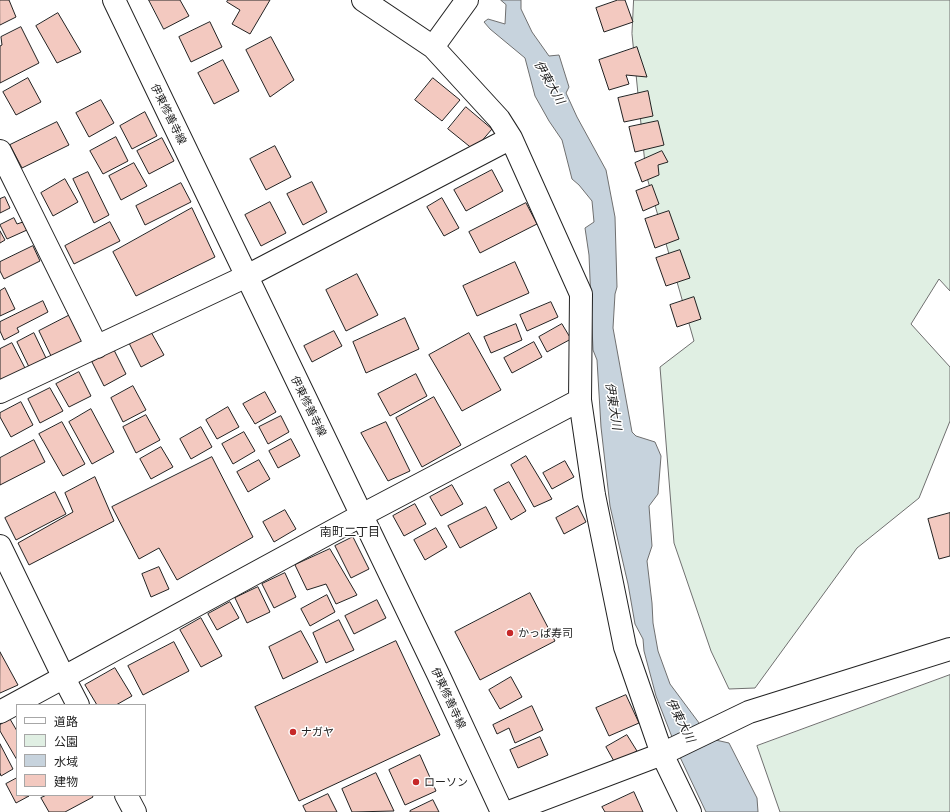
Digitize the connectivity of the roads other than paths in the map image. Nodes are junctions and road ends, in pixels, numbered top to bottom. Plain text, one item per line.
1 (114, 0) edge
2 (362, 0) edge
3 (467, 0) edge
4 (433, 47) junction
5 (510, 138) junction
6 (0, 151) edge
7 (247, 276) junction
8 (97, 347) junction
9 (0, 392) edge
10 (580, 400) junction
11 (362, 515) junction
12 (0, 546) edge
13 (950, 649) edge
14 (64, 678) junction
15 (77, 704) edge
16 (0, 712) edge
17 (662, 754) junction
18 (127, 796) edge
19 (135, 812) edge
20 (502, 812) edge
21 (509, 812) edge
22 (690, 812) edge

1 - 7 street, 伊東修善寺線
2 - 4 street
3 - 4 street
4 - 5 street
5 - 7 street
5 - 10 street
6 - 8 street
7 - 8 street
7 - 11 street, 伊東修善寺線
8 - 9 street
10 - 11 street
10 - 17 street
11 - 14 street
11 - 20 street, 伊東修善寺線
12 - 14 street
13 - 17 street
14 - 15 street
14 - 16 street
17 - 21 street
17 - 22 street
18 - 19 street

